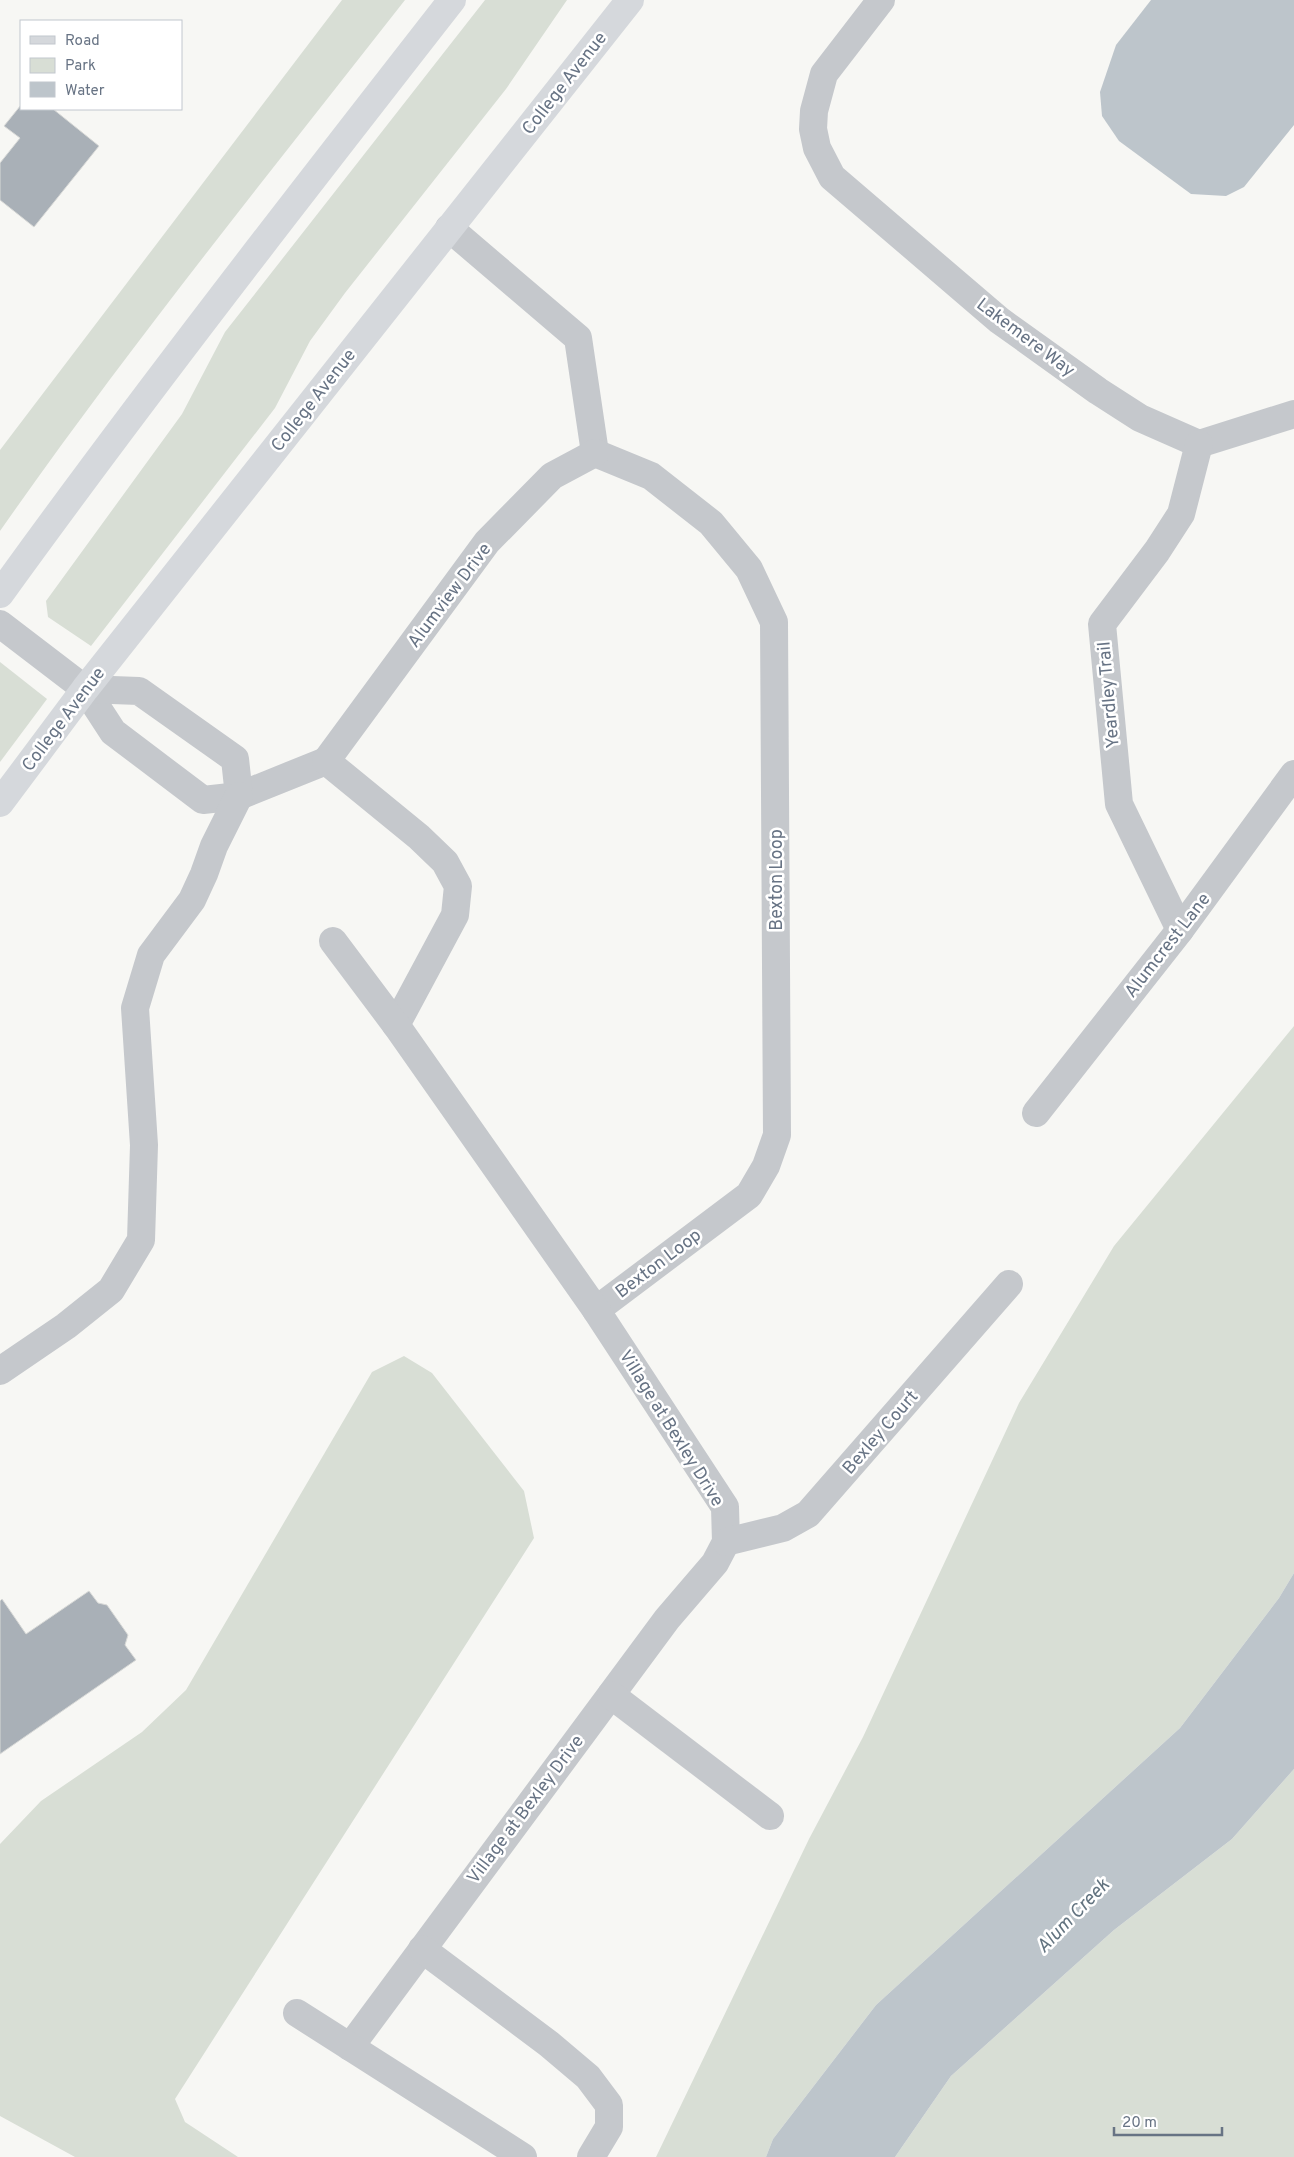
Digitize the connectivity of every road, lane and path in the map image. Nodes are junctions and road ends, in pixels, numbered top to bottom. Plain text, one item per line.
1 (452, 0) edge
2 (630, 0) edge
3 (881, 0) edge
4 (449, 228) junction
5 (1294, 414) edge
6 (1199, 444) junction
7 (595, 453) junction
8 (0, 594) edge
9 (0, 624) edge
10 (85, 689) junction
11 (326, 761) junction
12 (1294, 774) edge
13 (239, 796) junction
14 (0, 803) edge
15 (1180, 930) junction
16 (333, 941) dead end
17 (396, 1025) junction
18 (1036, 1113) dead end
19 (1009, 1284) dead end
20 (596, 1310) junction
21 (0, 1372) edge
22 (726, 1542) junction
23 (610, 1694) junction
24 (770, 1816) dead end
25 (422, 1949) junction
26 (297, 2013) dead end
27 (350, 2046) junction
28 (523, 2157) edge
29 (591, 2157) edge

1 - 8 main road
2 - 4 main road, College Avenue
3 - 6 street, Lakemere Way
4 - 7 street
4 - 10 main road, College Avenue
5 - 6 street
6 - 15 street, Yeardley Trail
7 - 11 street, Alumview Drive
7 - 20 street, Bexton Loop
9 - 10 street
10 - 13 street
10 - 13 street
10 - 14 main road, College Avenue
11 - 13 street
11 - 17 street
12 - 15 street, Alumcrest Lane
13 - 21 street
15 - 18 street, Alumcrest Lane
16 - 17 street, Village at Bexley Drive
17 - 20 street, Village at Bexley Drive
19 - 22 street, Bexley Court
20 - 22 street, Village at Bexley Drive
22 - 23 street, Village at Bexley Drive
23 - 24 street
23 - 25 street, Village at Bexley Drive
25 - 27 street, Village at Bexley Drive
25 - 29 street
26 - 27 street
27 - 28 street

